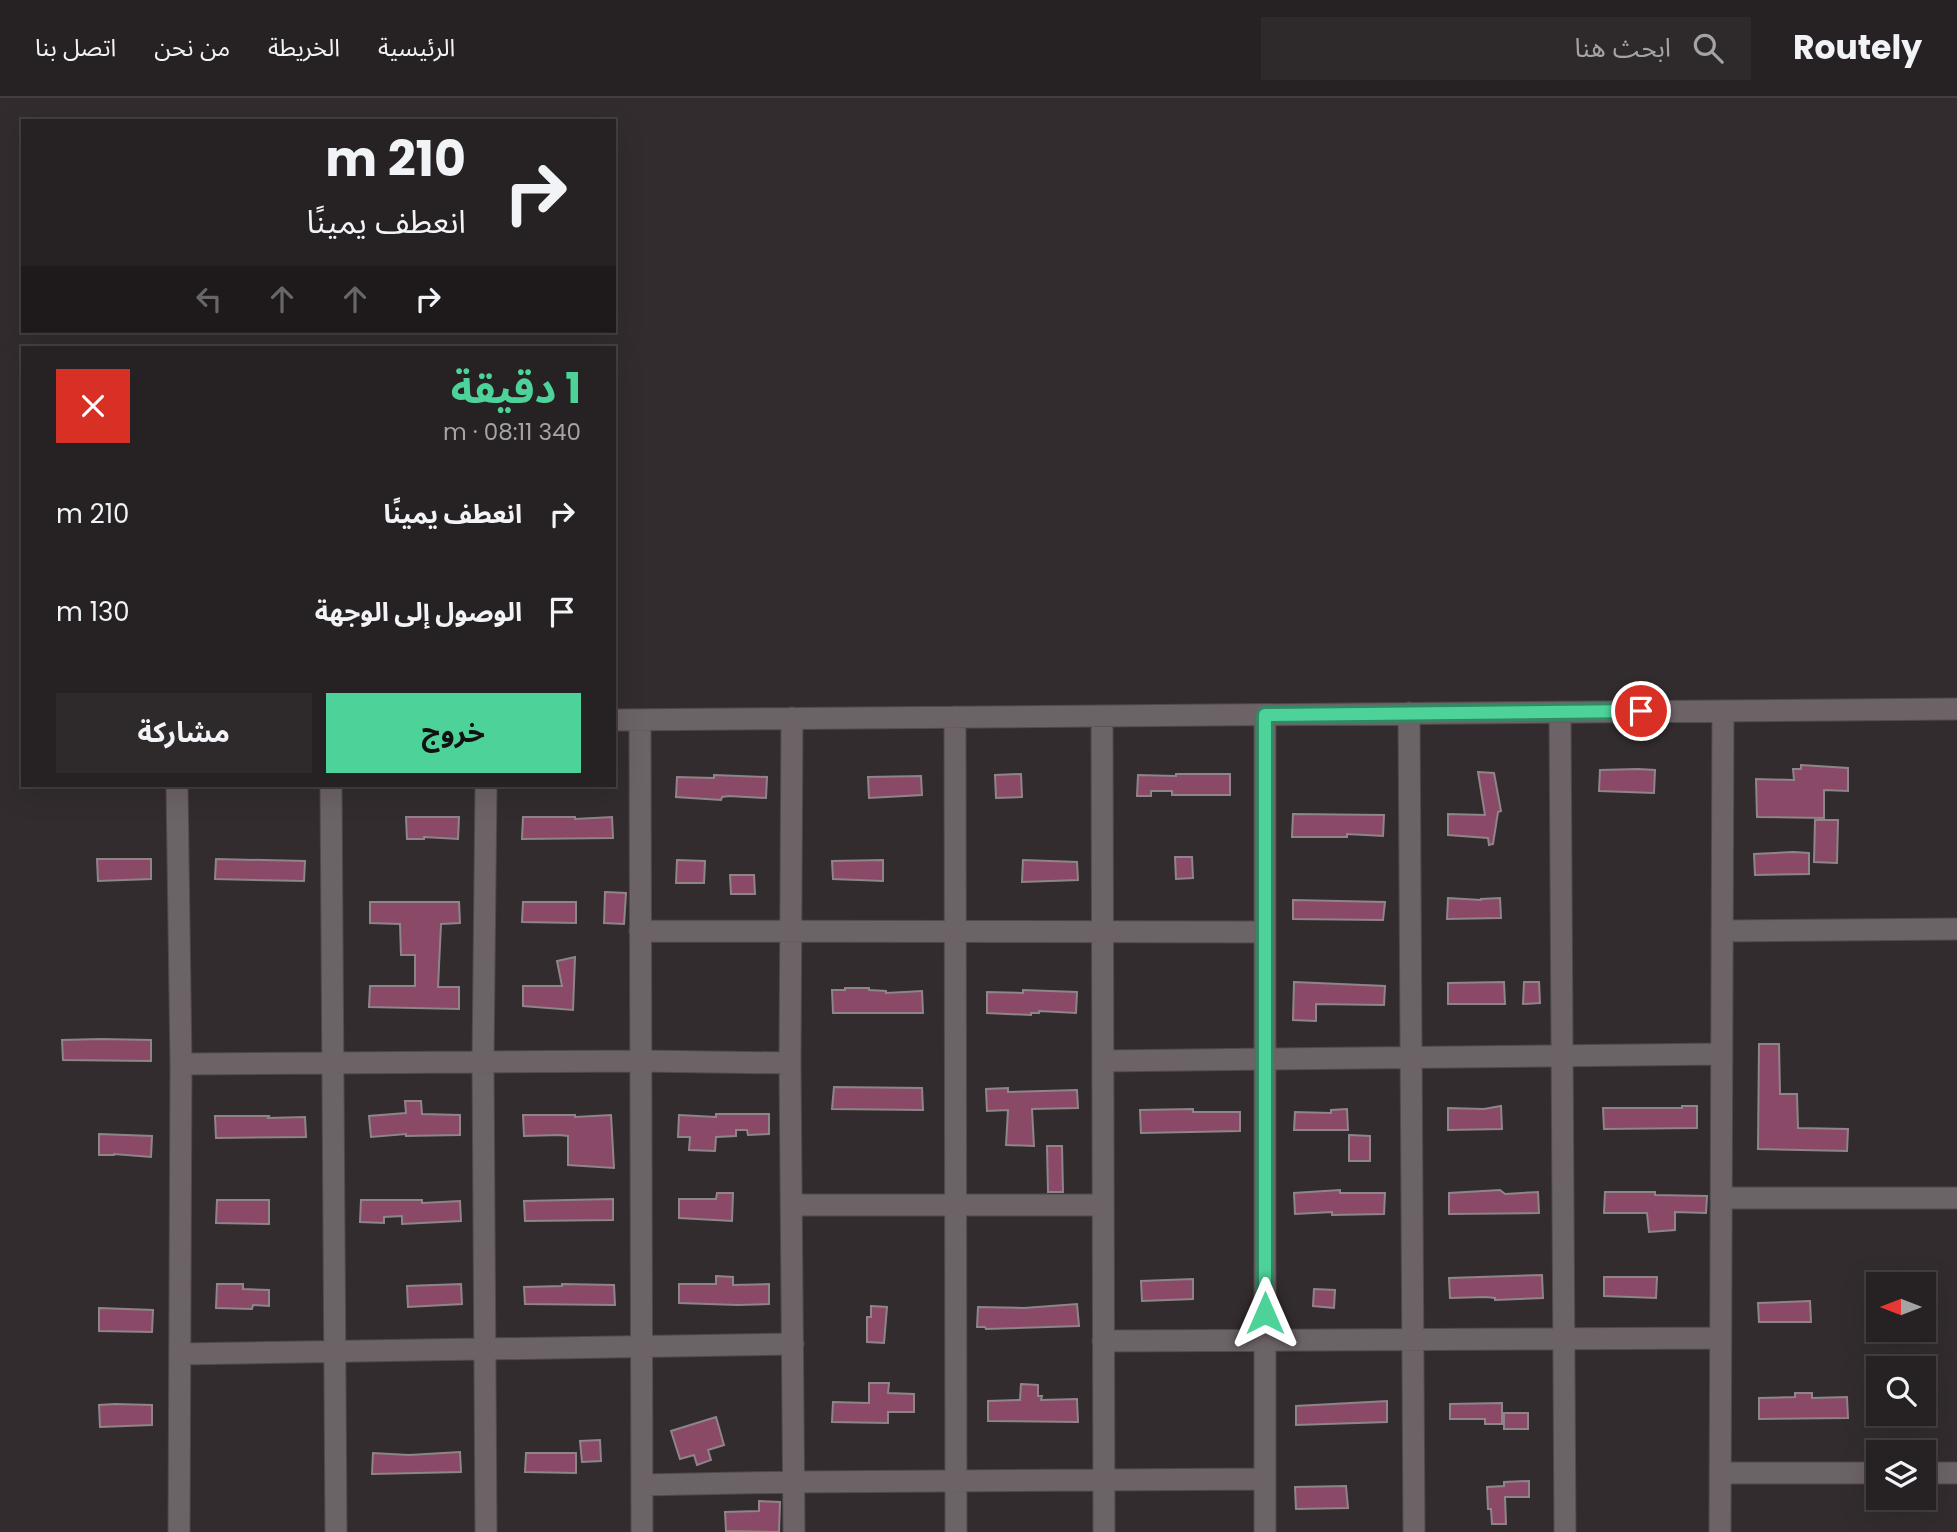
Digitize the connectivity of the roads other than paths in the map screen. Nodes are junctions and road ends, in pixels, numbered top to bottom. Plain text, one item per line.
1 (1957, 709) edge
2 (1723, 711) junction
3 (1560, 712) junction
4 (1409, 713) junction
5 (1265, 715) junction
6 (1102, 716) junction
7 (955, 717) junction
8 (792, 719) junction
9 (616, 720) edge
10 (640, 720) junction
11 (177, 787) edge
12 (331, 787) edge
13 (486, 787) edge
14 (1957, 929) edge
15 (640, 931) junction
16 (792, 931) junction
17 (955, 931) junction
18 (1102, 931) junction
19 (1721, 931) junction
20 (1265, 932) junction
21 (1721, 1054) junction
22 (1562, 1055) junction
23 (1411, 1057) junction
24 (1265, 1058) junction
25 (1103, 1060) junction
26 (641, 1061) junction
27 (483, 1062) junction
28 (181, 1063) junction
29 (331, 1063) junction
30 (790, 1063) junction
31 (1721, 1198) junction
32 (1957, 1198) edge
33 (955, 1205) junction
34 (793, 1206) junction
35 (1103, 1206) junction
36 (1413, 1338) junction
37 (1564, 1338) junction
38 (1720, 1338) junction
39 (1265, 1339) junction
40 (1103, 1340) junction
41 (793, 1344) junction
42 (642, 1346) junction
43 (484, 1349) junction
44 (335, 1352) junction
45 (180, 1354) junction
46 (1720, 1473) junction
47 (1866, 1473) edge
48 (1936, 1473) edge
49 (1957, 1473) edge
50 (1265, 1479) junction
51 (956, 1481) junction
52 (794, 1482) junction
53 (1104, 1482) junction
54 (642, 1485) junction
55 (179, 1532) edge
56 (336, 1532) edge
57 (486, 1532) edge
58 (642, 1532) edge
59 (794, 1532) edge
60 (956, 1532) edge
61 (1104, 1532) edge
62 (1265, 1532) edge
63 (1415, 1532) edge
64 (1565, 1532) edge
65 (1720, 1532) edge

1 - 2 street
2 - 3 street
2 - 19 street
3 - 4 street
3 - 22 street
4 - 5 street
4 - 23 street
5 - 6 street
5 - 20 street
6 - 7 street
6 - 18 street
7 - 8 street
7 - 17 street
8 - 10 street
8 - 16 street
9 - 10 street
10 - 15 street
11 - 28 street
12 - 29 street
13 - 27 street
14 - 19 street
15 - 16 street
15 - 26 street
16 - 17 street
16 - 30 street
17 - 18 street
17 - 33 street
18 - 20 street
18 - 25 street
19 - 21 street
20 - 24 street
21 - 22 street
21 - 31 street
22 - 23 street
22 - 37 street
23 - 24 street
23 - 36 street
24 - 25 street
24 - 39 street
25 - 35 street
26 - 27 street
26 - 30 street
26 - 42 street
27 - 29 street
27 - 43 street
28 - 29 street
28 - 45 street
29 - 44 street
30 - 34 street
31 - 32 street
31 - 38 street
33 - 34 street
33 - 35 street
33 - 51 street
34 - 41 street
35 - 40 street
36 - 37 street
36 - 39 street
36 - 63 street
37 - 38 street
37 - 64 street
38 - 46 street
39 - 40 street
39 - 50 street
40 - 53 street
41 - 42 street
41 - 52 street
42 - 43 street
42 - 54 street
43 - 44 street
43 - 57 street
44 - 45 street
44 - 56 street
45 - 55 street
46 - 47 street
46 - 65 street
48 - 49 street
50 - 53 street
50 - 62 street
51 - 52 street
51 - 53 street
51 - 60 street
52 - 54 street
52 - 59 street
53 - 61 street
54 - 58 street

